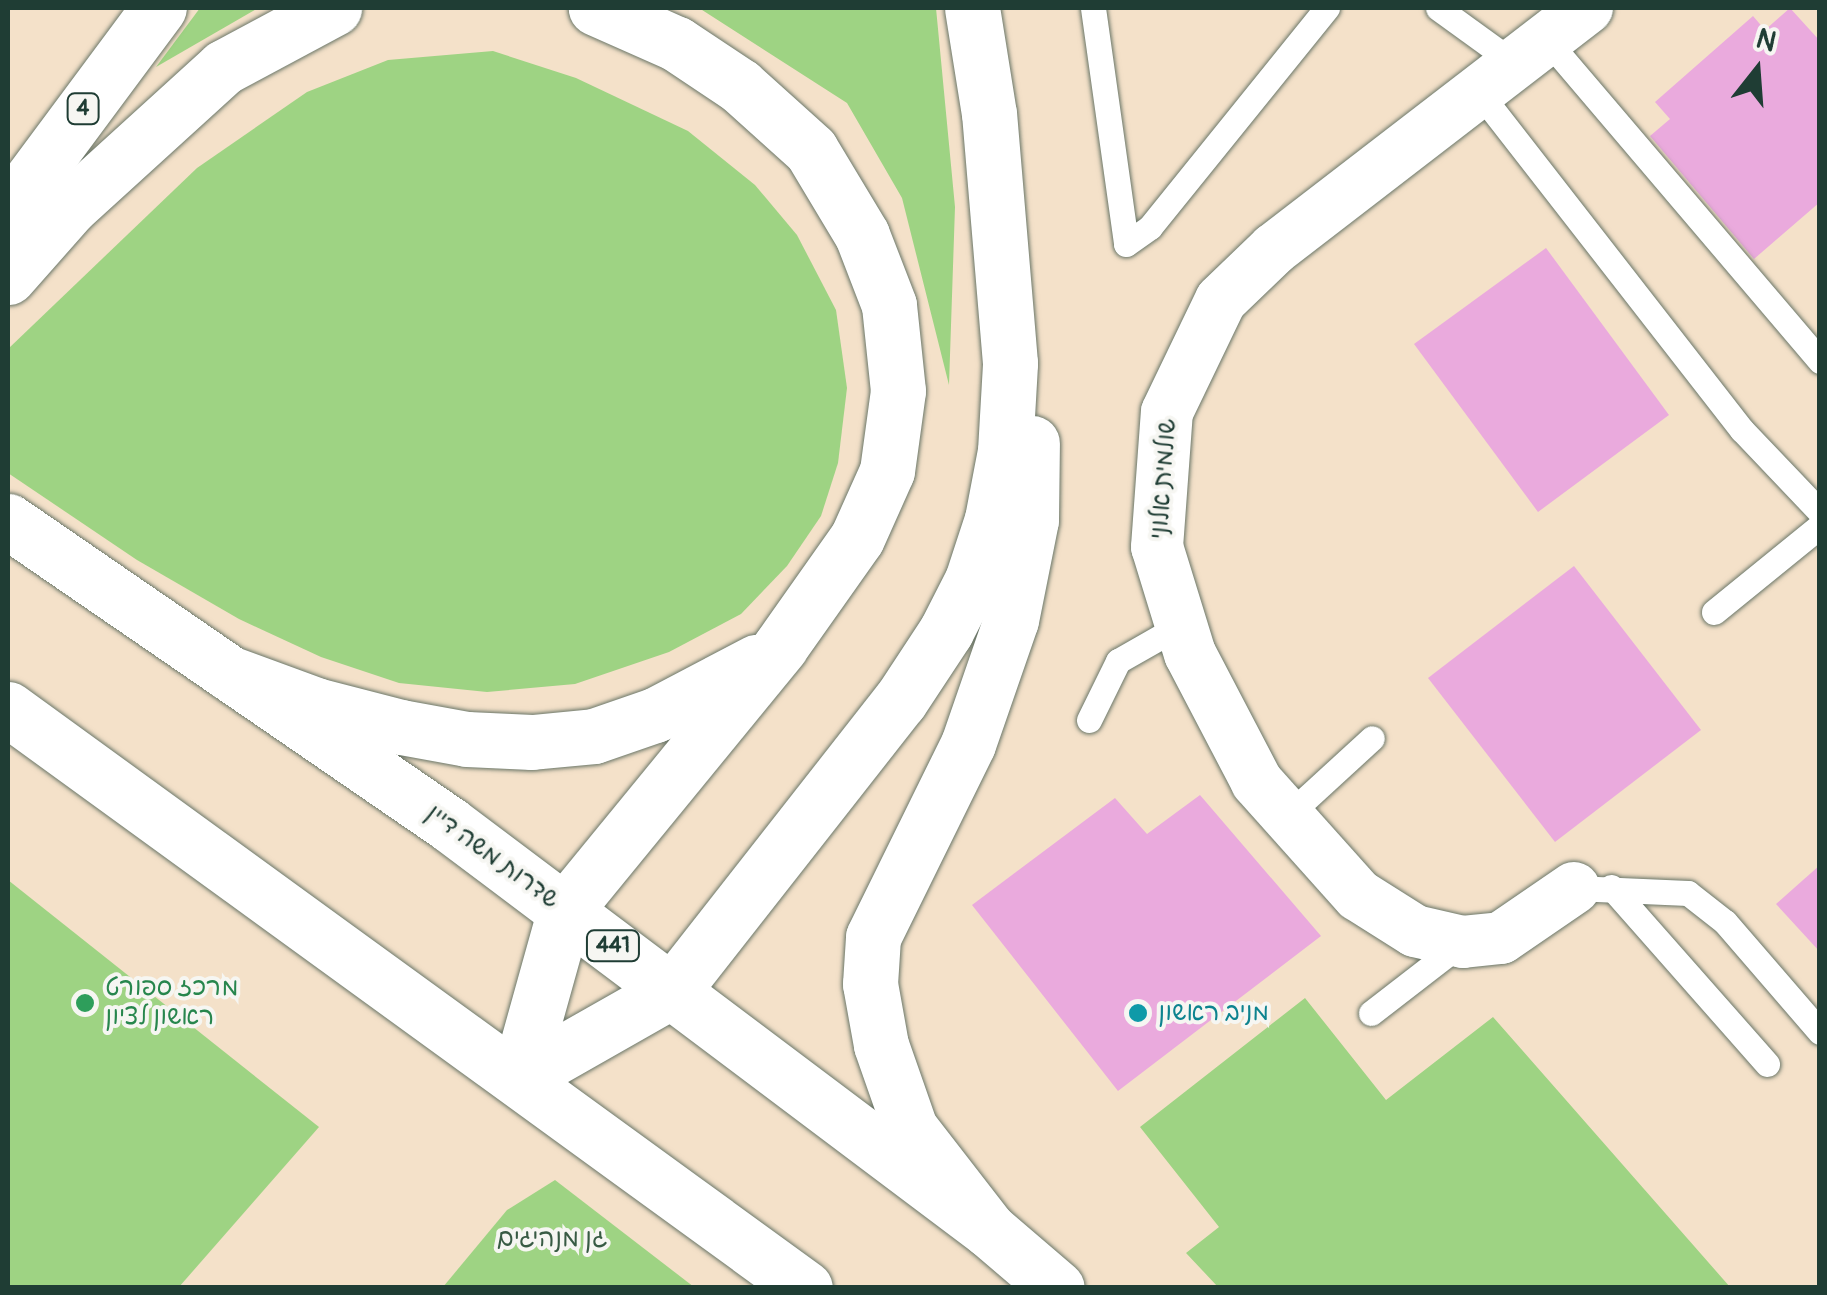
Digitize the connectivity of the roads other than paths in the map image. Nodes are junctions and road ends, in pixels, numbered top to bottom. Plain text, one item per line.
1 (158, 8) edge
2 (334, 8) edge
3 (596, 8) edge
4 (972, 8) edge
5 (1093, 8) edge
6 (1326, 8) edge
7 (1438, 8) edge
8 (1587, 8) edge
9 (1513, 65) junction
10 (8, 211) edge
11 (8, 278) edge
12 (1820, 361) edge
13 (1010, 363) junction
14 (1820, 512) edge
15 (8, 521) edge
16 (1820, 526) edge
17 (1714, 612) dead end
18 (1181, 624) junction
19 (780, 647) junction
20 (228, 673) junction
21 (8, 710) edge
22 (1089, 720) dead end
23 (1372, 738) dead end
24 (1287, 816) junction
25 (1592, 888) junction
26 (565, 910) junction
27 (1463, 942) junction
28 (673, 990) junction
29 (1371, 1013) dead end
30 (1820, 1032) edge
31 (1767, 1064) dead end
32 (518, 1078) junction
33 (989, 1230) junction
34 (805, 1288) edge
35 (1057, 1288) edge

1 - 10 main road, 4
2 - 11 main road
3 - 19 main road
4 - 13 main road
5 - 6 lane
7 - 9 lane
8 - 9 street, שולמית אלוני
9 - 12 lane
9 - 14 lane
9 - 18 street, שולמית אלוני
13 - 28 main road
13 - 33 main road
15 - 20 main road, שדרות משה דיין / 441
16 - 17 lane
18 - 22 lane
18 - 24 street, שולמית אלוני
19 - 20 main road
19 - 26 main road
20 - 26 main road, שדרות משה דיין / 441
21 - 32 main road
23 - 24 lane
24 - 27 street, שולמית אלוני
25 - 27 street, שולמית אלוני
25 - 30 lane
25 - 31 lane
26 - 28 main road, שדרות משה דיין / 441
26 - 32 main road
27 - 29 lane
28 - 32 main road
28 - 33 main road, שדרות משה דיין / 441
32 - 34 main road
33 - 35 main road, שדרות משה דיין / 441

